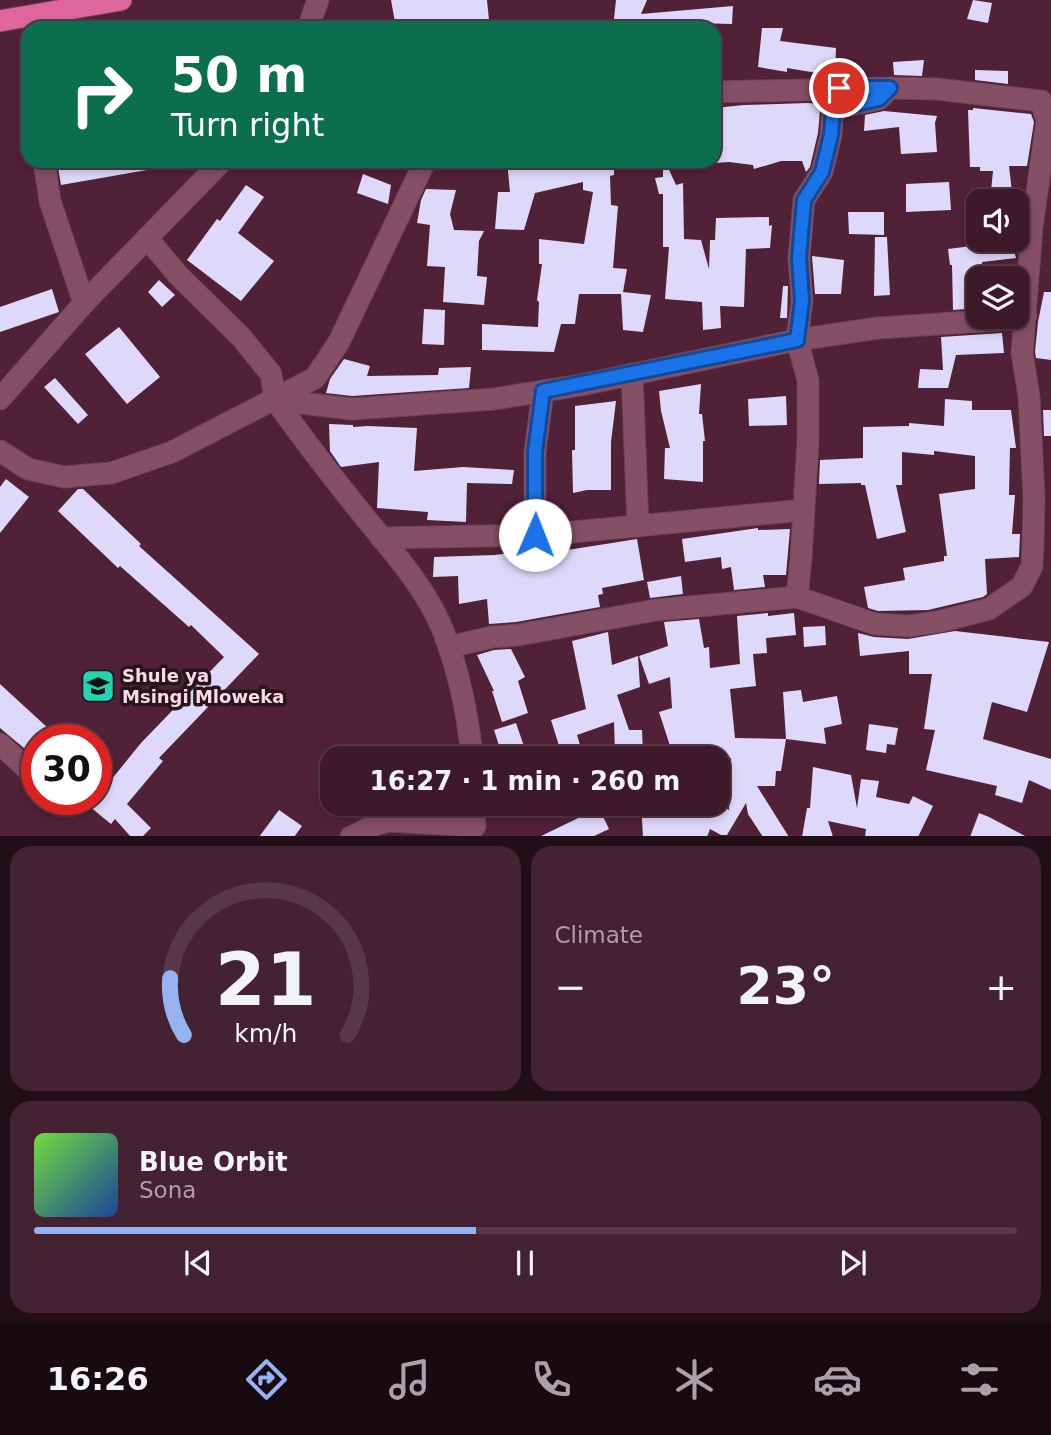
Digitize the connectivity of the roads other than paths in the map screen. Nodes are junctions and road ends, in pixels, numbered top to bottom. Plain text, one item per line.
1 (318, 0) edge
2 (107, 2) edge
3 (0, 21) edge
4 (43, 21) edge
5 (310, 21) edge
6 (21, 22) edge
7 (890, 88) junction
8 (721, 92) edge
9 (1048, 98) edge
10 (45, 168) edge
11 (215, 168) edge
12 (422, 168) edge
13 (147, 238) junction
14 (1029, 271) edge
15 (84, 303) junction
16 (966, 322) edge
17 (1025, 329) edge
18 (797, 340) junction
19 (632, 374) junction
20 (543, 391) junction
21 (0, 399) edge
22 (275, 400) junction
23 (0, 451) edge
24 (804, 510) junction
25 (638, 526) junction
26 (535, 535) junction
27 (381, 537) junction
28 (797, 597) junction
29 (449, 647) junction
30 (0, 744) edge
31 (470, 746) edge
32 (21, 763) edge
33 (470, 831) edge
34 (351, 836) edge

1 - 5 street
2 - 4 highway
3 - 6 highway
7 - 8 street
7 - 9 street
7 - 18 street
9 - 14 street
10 - 15 street
11 - 13 street
12 - 22 street
13 - 15 street
13 - 22 street
15 - 21 street
16 - 18 street
17 - 28 street
18 - 19 street
18 - 24 street
19 - 20 street
19 - 25 street
20 - 22 street
20 - 26 street
22 - 23 street
22 - 27 street
24 - 25 street
24 - 28 street
25 - 26 street
26 - 27 street
27 - 29 street
28 - 29 street
29 - 31 street
30 - 32 street
33 - 34 street

